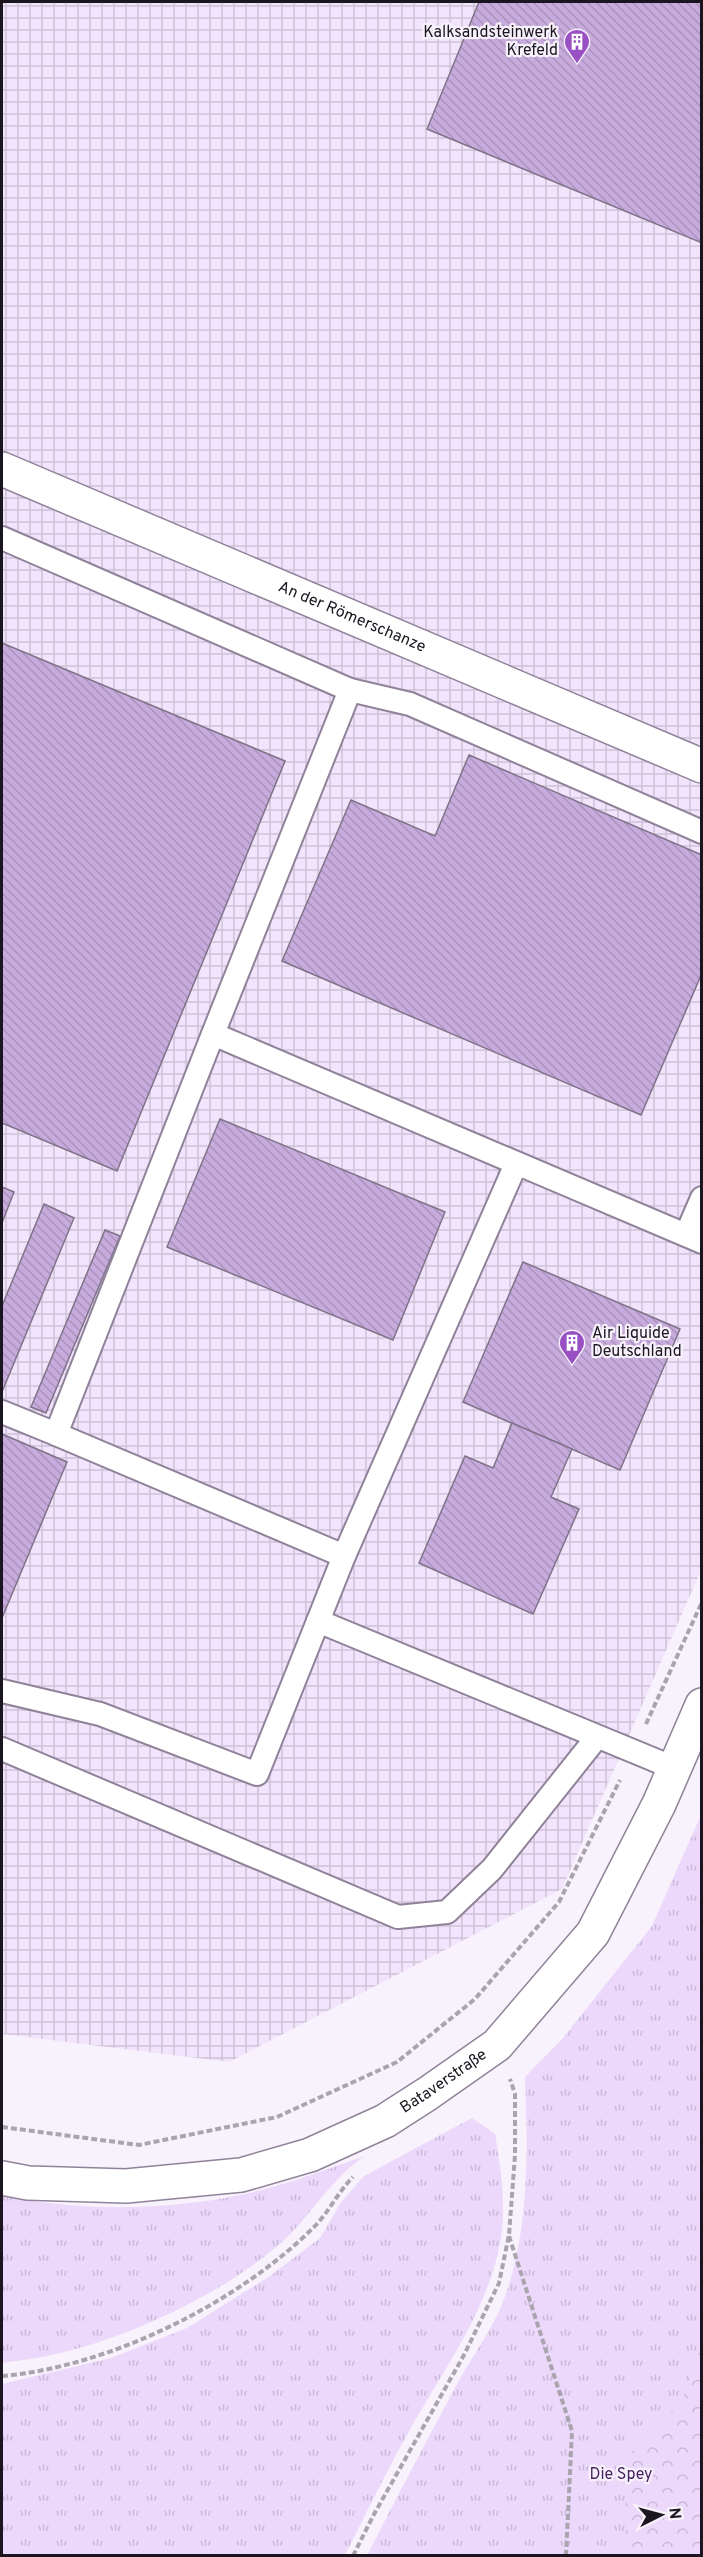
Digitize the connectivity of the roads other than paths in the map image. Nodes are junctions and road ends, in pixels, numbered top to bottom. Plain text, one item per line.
1 (2, 469) edge
2 (2, 538) edge
3 (350, 690) junction
4 (702, 766) edge
5 (702, 832) edge
6 (213, 1034) junction
7 (516, 1164) junction
8 (702, 1198) edge
9 (694, 1239) edge
10 (2, 1412) edge
11 (56, 1434) junction
12 (345, 1556) junction
13 (318, 1620) junction
14 (2, 1690) edge
15 (702, 1705) edge
16 (597, 1737) junction
17 (2, 1749) edge
18 (674, 1768) junction
19 (2, 2178) edge

1 - 4 street, An der Römerschanze
2 - 3 lane
3 - 5 lane
3 - 6 lane
6 - 7 lane
6 - 11 lane
7 - 9 lane
7 - 12 lane
8 - 9 lane
10 - 11 lane
11 - 12 lane
12 - 13 lane
13 - 14 lane
13 - 16 lane
15 - 18 street, Bataverstraße
16 - 17 lane
16 - 18 lane
18 - 19 street, Bataverstraße

